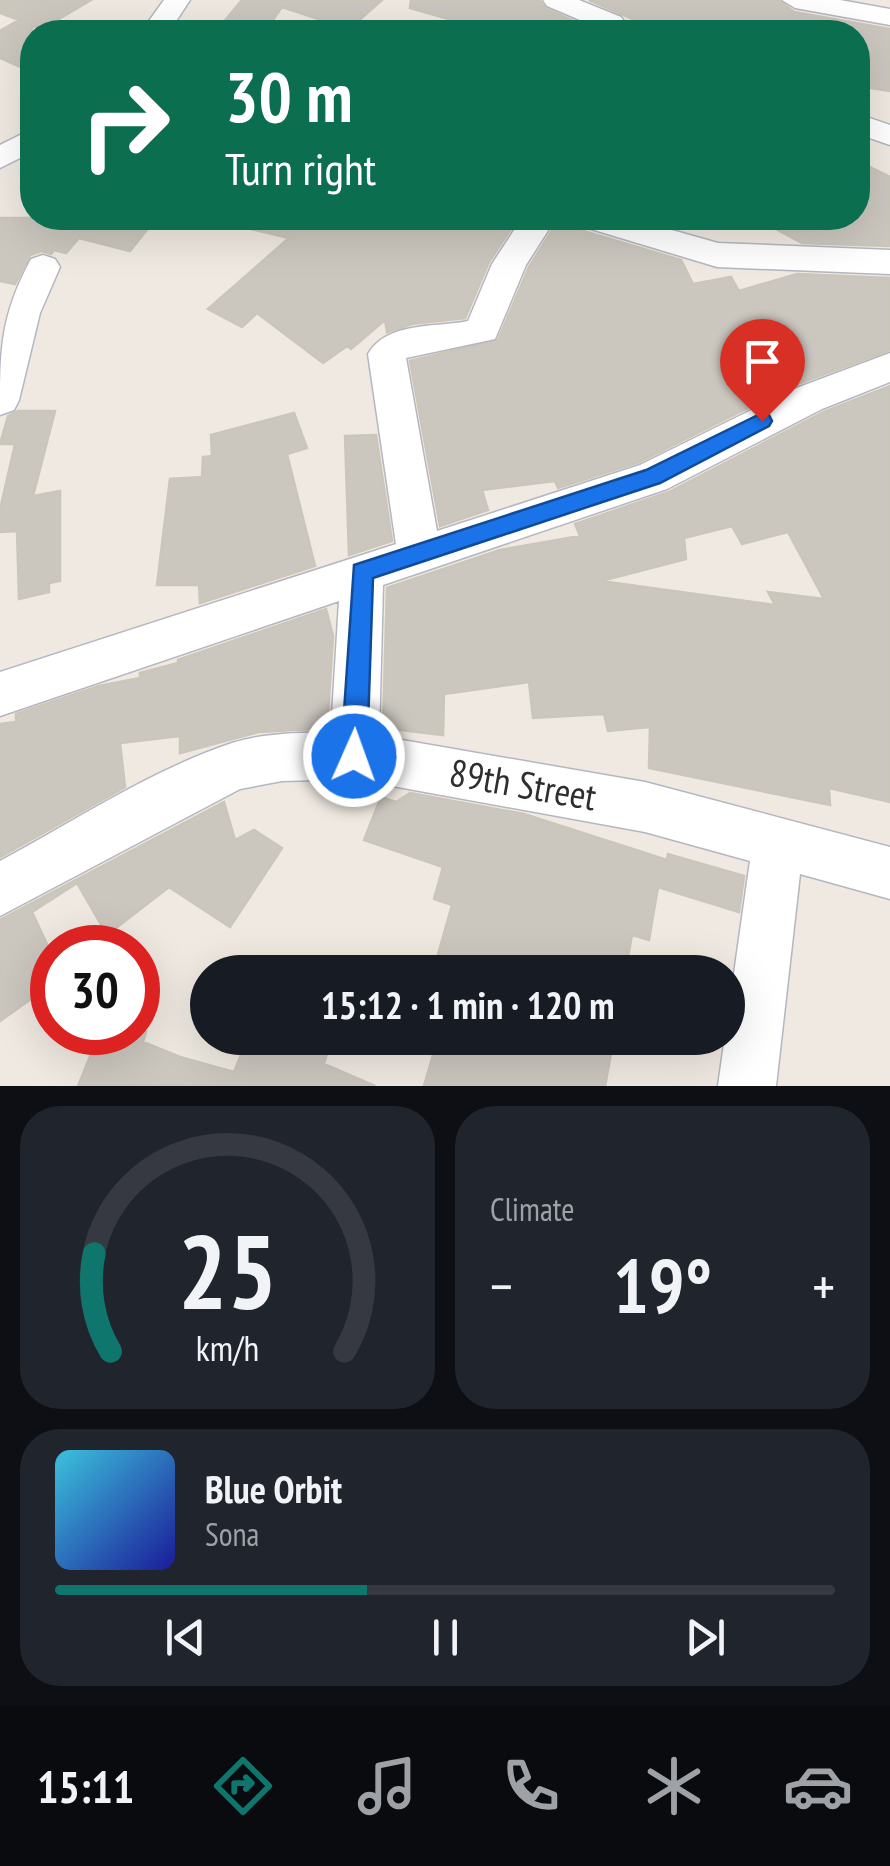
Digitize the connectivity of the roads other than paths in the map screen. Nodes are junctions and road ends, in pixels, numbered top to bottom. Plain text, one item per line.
1 (556, 0) edge
2 (795, 0) edge
3 (890, 18) edge
4 (603, 20) edge
5 (531, 230) edge
6 (634, 230) edge
7 (890, 262) edge
8 (43, 268) dead end
9 (890, 367) edge
10 (0, 400) edge
11 (419, 552) junction
12 (362, 572) junction
13 (0, 694) edge
14 (354, 756) junction
15 (778, 842) junction
16 (890, 873) edge
17 (0, 890) edge
18 (747, 1086) edge

1 - 4 street
2 - 3 street
5 - 11 street
6 - 7 street
8 - 10 street
9 - 11 street
11 - 12 street
12 - 13 street
12 - 14 street
14 - 15 street, 89th Street
14 - 17 street, 89th Street
15 - 16 street, 89th Street
15 - 18 street

